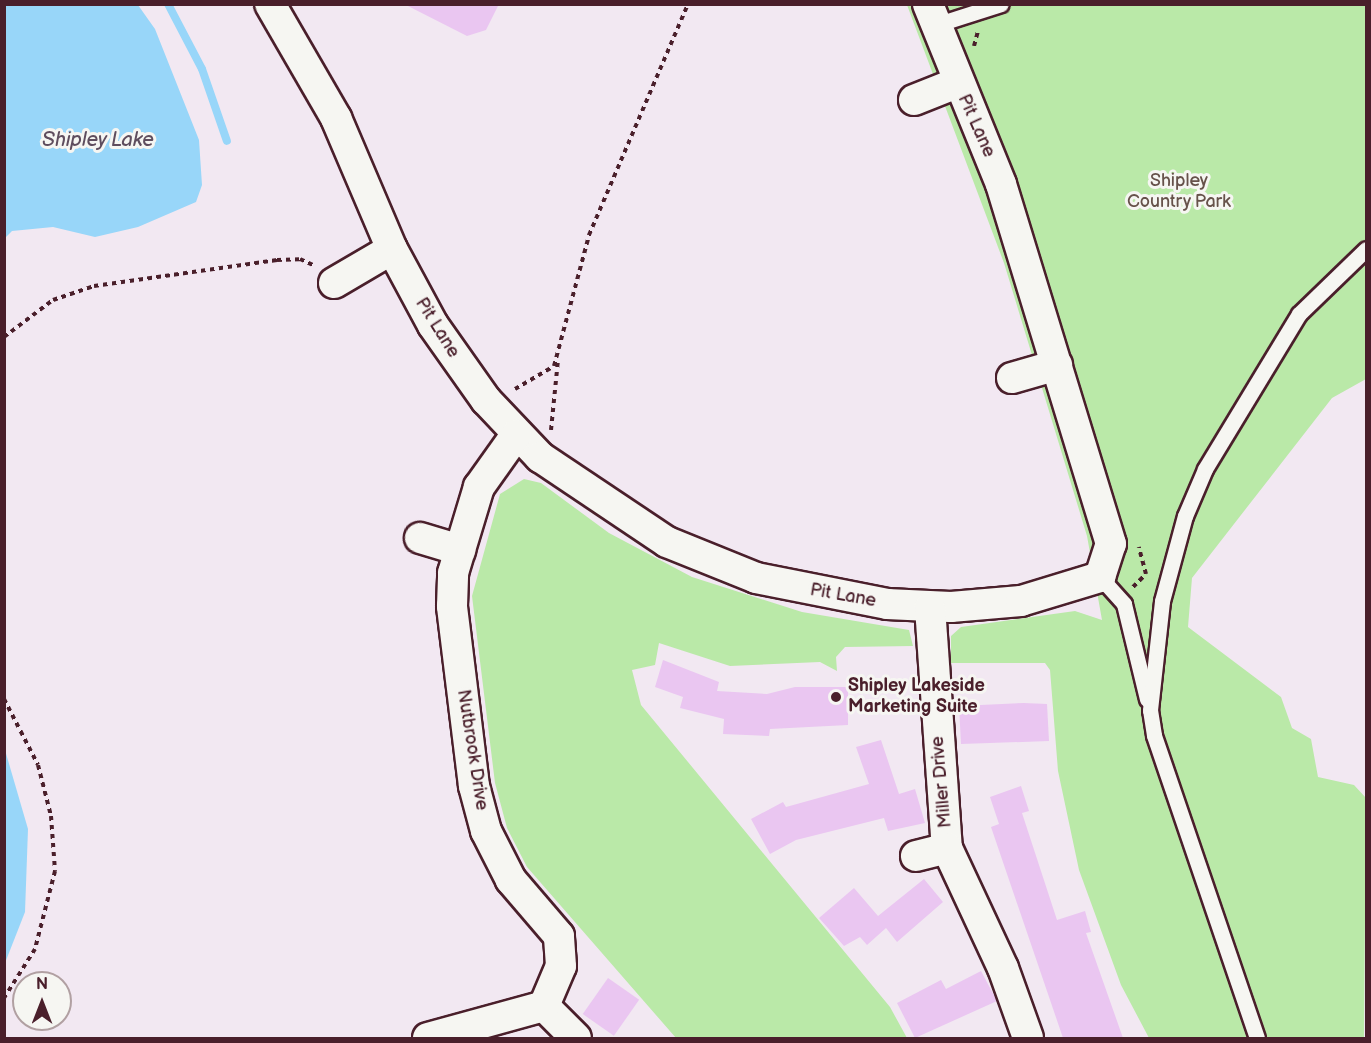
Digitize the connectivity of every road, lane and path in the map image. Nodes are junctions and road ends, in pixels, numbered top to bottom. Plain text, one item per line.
1 (270, 4) edge
2 (688, 4) edge
3 (1001, 4) edge
4 (932, 15) edge
5 (957, 84) junction
6 (914, 100) dead end
7 (392, 249) junction
8 (1366, 249) edge
9 (334, 283) joint
10 (4, 337) edge
11 (558, 356) junction
12 (1057, 365) junction
13 (1012, 378) dead end
14 (486, 400) junction
15 (516, 435) junction
16 (540, 457) junction
17 (420, 538) dead end
18 (460, 550) junction
19 (1100, 577) junction
20 (930, 607) junction
21 (4, 699) edge
22 (1150, 710) junction
23 (947, 848) junction
24 (916, 856) dead end
25 (4, 998) edge
26 (544, 1006) junction
27 (428, 1038) edge
28 (576, 1038) edge
29 (1028, 1038) edge
30 (1257, 1038) edge

1 - 7 street, Pit Lane
2 - 11 path
3 - 4 lane
4 - 5 street, Pit Lane
5 - 6 street
5 - 12 street, Pit Lane
7 - 9 street
7 - 14 street, Pit Lane
8 - 22 lane
9 - 10 path
11 - 14 path
11 - 16 path
12 - 13 street
12 - 19 street, Pit Lane
14 - 15 street, Pit Lane
15 - 16 street, Pit Lane
15 - 18 street, Nutbrook Drive
16 - 20 street, Pit Lane
17 - 18 street
18 - 26 street, Nutbrook Drive
19 - 20 street, Pit Lane
19 - 22 lane
20 - 23 street, Miller Drive
21 - 25 path
22 - 30 lane
23 - 24 street, Miller Drive
23 - 29 street, Miller Drive
26 - 27 street
26 - 28 street

